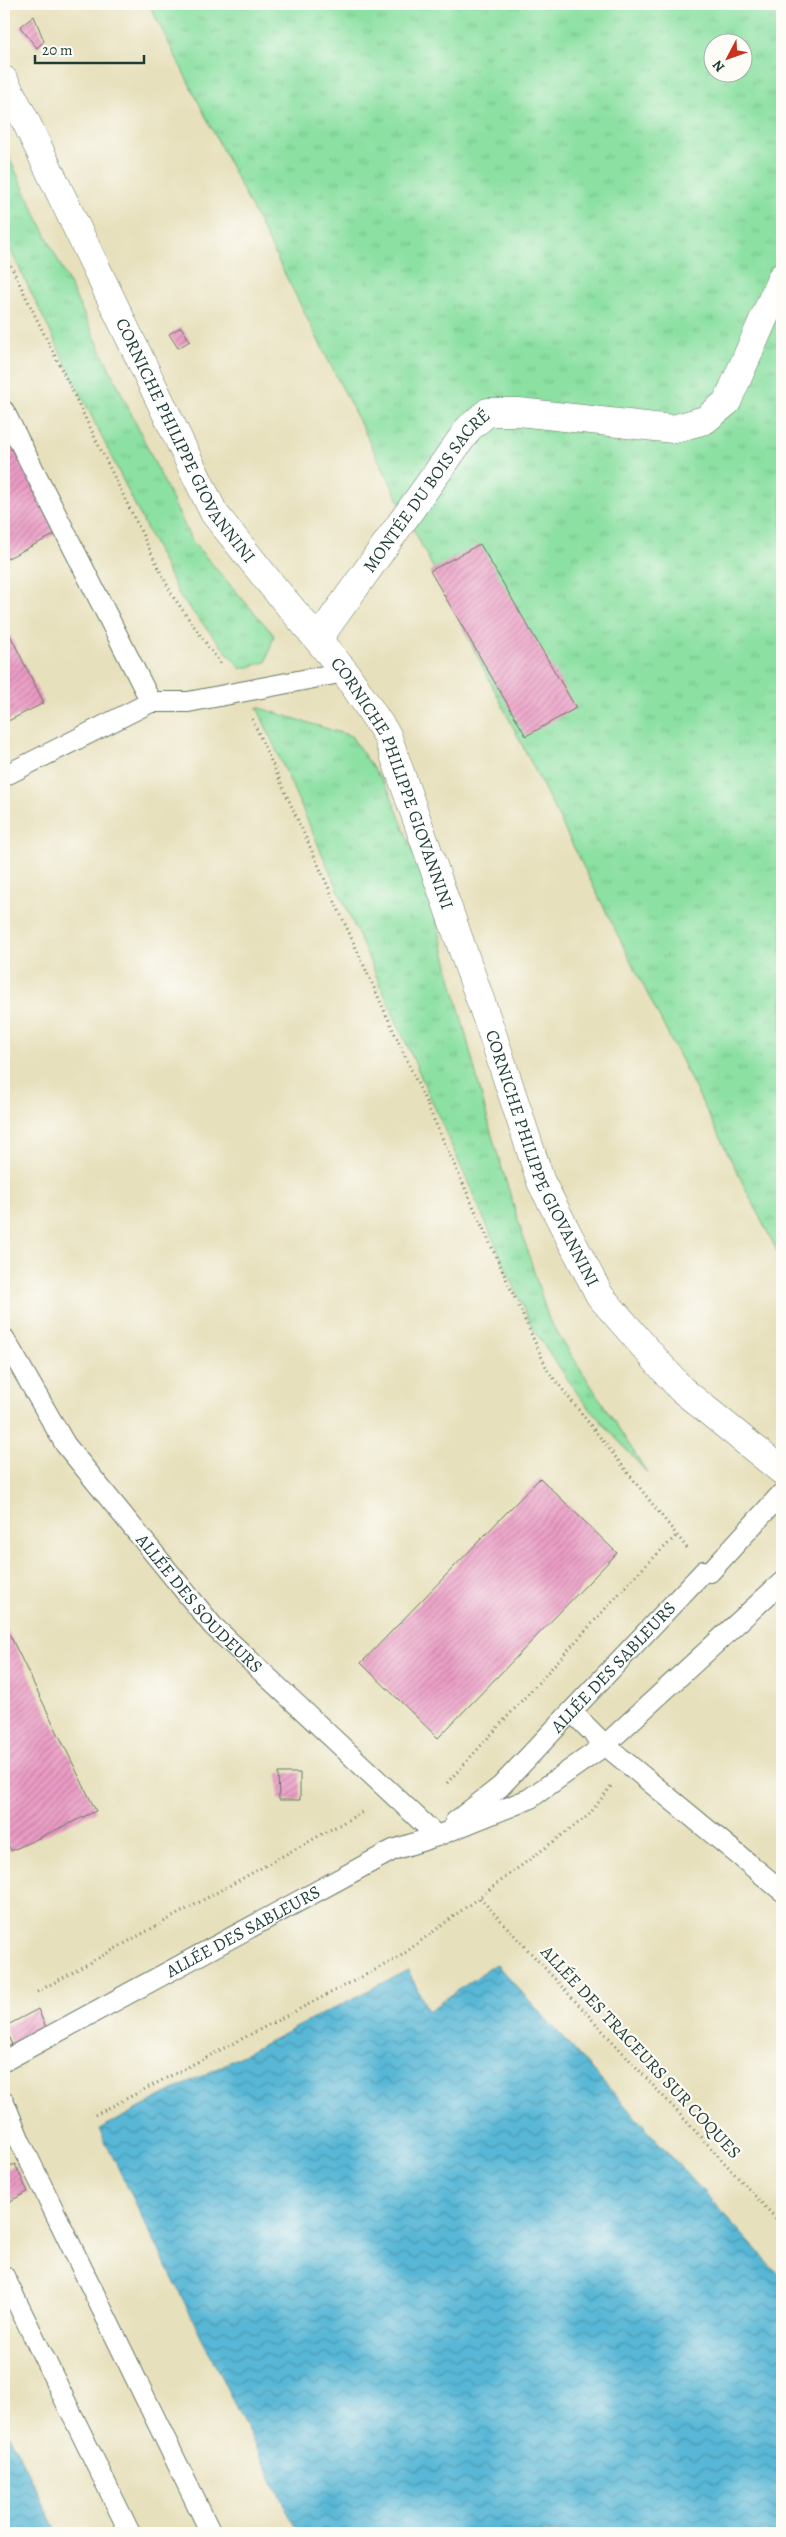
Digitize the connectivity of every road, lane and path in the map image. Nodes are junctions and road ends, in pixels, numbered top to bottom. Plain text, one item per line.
1 (4, 80) edge
2 (4, 252) edge
3 (782, 277) edge
4 (4, 411) edge
5 (318, 639) junction
6 (345, 672) junction
7 (240, 692) junction
8 (151, 702) junction
9 (4, 776) edge
10 (4, 1338) edge
11 (782, 1471) edge
12 (782, 1493) edge
13 (676, 1536) junction
14 (710, 1572) junction
15 (782, 1582) edge
16 (572, 1712) junction
17 (605, 1745) junction
18 (628, 1763) junction
19 (447, 1783) dead end
20 (364, 1811) dead end
21 (437, 1836) junction
22 (782, 1891) edge
23 (480, 1898) junction
24 (36, 1992) dead end
25 (4, 2061) edge
26 (4, 2102) edge
27 (95, 2115) dead end
28 (782, 2225) edge
29 (4, 2276) edge
30 (130, 2533) edge
31 (211, 2533) edge

1 - 5 main road, CORNICHE PHILIPPE GIOVANNINI
2 - 7 path
3 - 5 main road, MONTÉE DU BOIS SACRÉ
4 - 8 lane
5 - 6 main road, CORNICHE PHILIPPE GIOVANNINI
6 - 7 lane
6 - 11 main road, CORNICHE PHILIPPE GIOVANNINI
7 - 8 lane
7 - 13 path
8 - 9 lane
10 - 21 lane, ALLÉE DES SOUDEURS
12 - 14 lane, ALLÉE DES SABLEURS
13 - 14 path
13 - 19 path
14 - 16 lane, ALLÉE DES SABLEURS
15 - 17 lane, ALLÉE DES SABLEURS
16 - 17 lane
16 - 21 lane, ALLÉE DES SABLEURS
17 - 18 lane
17 - 21 lane, ALLÉE DES SABLEURS
18 - 22 lane
18 - 23 path
20 - 24 path
21 - 25 lane, ALLÉE DES SABLEURS
23 - 27 path
23 - 28 path, ALLÉE DES TRACEURS SUR COQUES
26 - 31 lane
29 - 30 lane

